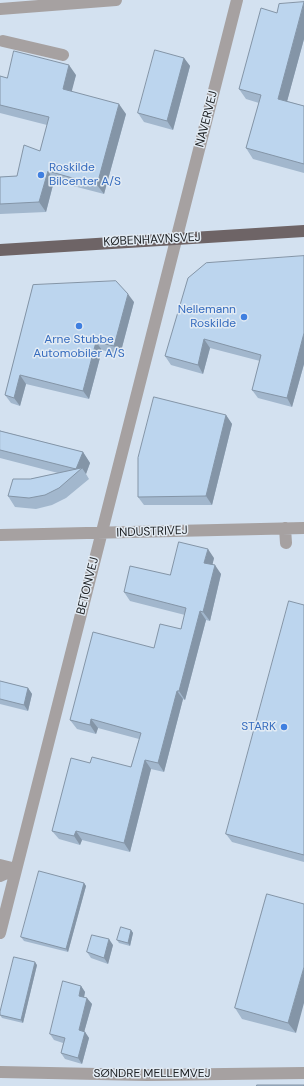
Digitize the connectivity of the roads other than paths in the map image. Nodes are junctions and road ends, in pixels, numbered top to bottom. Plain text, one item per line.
1 (116, 0) edge
2 (237, 0) edge
3 (0, 9) edge
4 (3, 41) dead end
5 (63, 55) dead end
6 (304, 231) edge
7 (177, 239) junction
8 (0, 250) edge
9 (285, 528) junction
10 (304, 528) edge
11 (101, 533) junction
12 (0, 535) edge
13 (286, 543) dead end
14 (0, 865) edge
15 (16, 869) junction
16 (0, 876) edge
17 (0, 933) edge
18 (0, 1072) edge
19 (304, 1074) edge

1 - 3 street
2 - 7 street, NAVERVEJ
4 - 5 street
6 - 7 main road, KØBENHAVNSVEJ
7 - 8 main road, KØBENHAVNSVEJ
7 - 11 street, BETONVEJ
9 - 10 street, INDUSTRIVEJ
9 - 11 street, INDUSTRIVEJ
9 - 13 street
11 - 12 street, INDUSTRIVEJ
11 - 15 street, BETONVEJ
14 - 15 street
15 - 16 street
15 - 17 street, BETONVEJ
18 - 19 street, SØNDRE MELLEMVEJ

